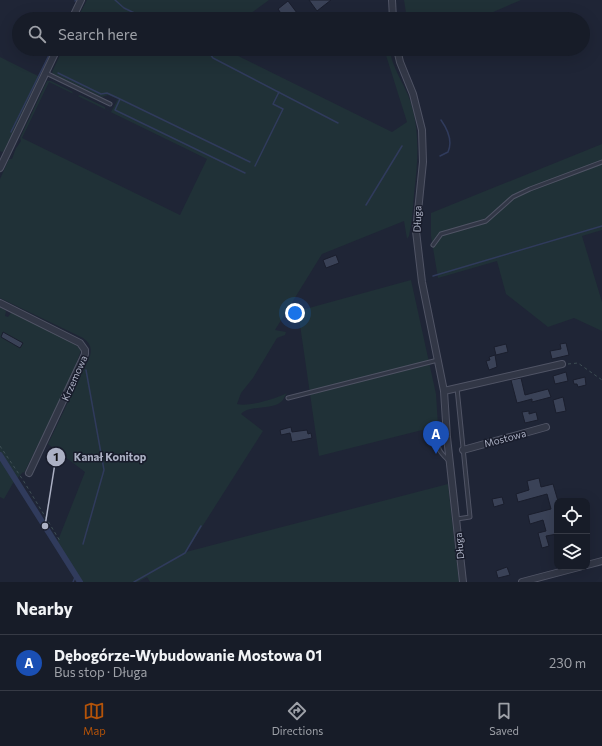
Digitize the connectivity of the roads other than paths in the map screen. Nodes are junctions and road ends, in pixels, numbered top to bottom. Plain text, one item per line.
1 (81, 0) edge
2 (392, 0) edge
3 (75, 12) edge
4 (393, 12) edge
5 (54, 56) edge
6 (399, 56) edge
7 (46, 73) junction
8 (110, 104) dead end
9 (602, 162) edge
10 (0, 168) edge
11 (433, 244) dead end
12 (0, 303) edge
13 (438, 360) junction
14 (562, 364) road end
15 (457, 388) junction
16 (444, 392) junction
17 (288, 398) dead end
18 (546, 427) dead end
19 (447, 437) junction
20 (463, 450) junction
21 (451, 462) junction
22 (29, 473) dead end
23 (456, 519) junction
24 (602, 561) edge
25 (590, 564) edge
26 (568, 570) edge
27 (463, 582) edge
28 (522, 582) edge

1 - 3 street
2 - 4 street
5 - 7 street
6 - 13 street, Długa
7 - 8 lane
7 - 10 street
9 - 11 lane
12 - 22 street, Krzemowa
13 - 16 street, Długa
13 - 17 lane
14 - 15 street
15 - 16 street
15 - 20 lane
16 - 19 street, Długa
18 - 20 street, Mostowa
19 - 21 street, Długa
19 - 21 lane
20 - 23 lane
21 - 23 street, Długa
23 - 27 street, Długa
24 - 25 street
26 - 28 street

